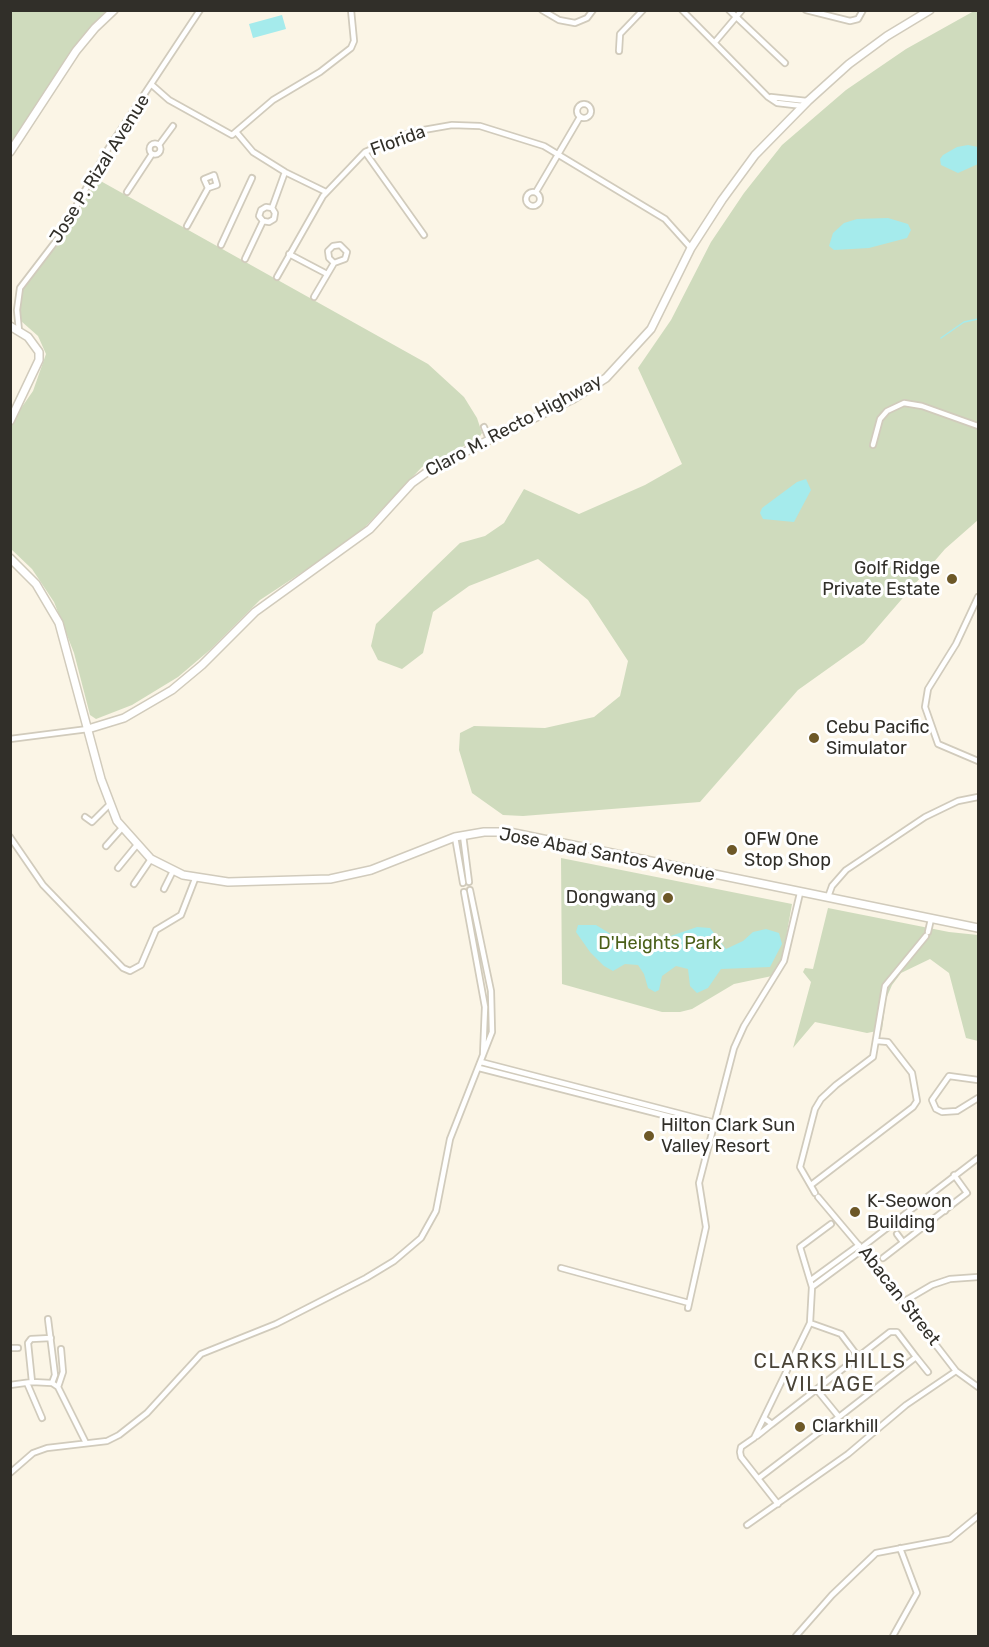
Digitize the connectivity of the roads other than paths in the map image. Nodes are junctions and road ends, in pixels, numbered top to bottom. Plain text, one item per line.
1 (114, 10) edge
2 (200, 10) edge
3 (351, 10) edge
4 (542, 10) edge
5 (594, 10) edge
6 (643, 10) edge
7 (682, 10) edge
8 (729, 10) edge
9 (742, 10) edge
10 (806, 10) edge
11 (862, 10) edge
12 (930, 10) edge
13 (736, 17) junction
14 (715, 42) junction
15 (619, 51) dead end
16 (785, 63) dead end
17 (152, 85) junction
18 (805, 104) junction
19 (580, 117) dead end
20 (173, 126) dead end
21 (237, 133) junction
22 (159, 145) junction
23 (10, 152) edge
24 (365, 152) junction
25 (152, 154) junction
26 (557, 155) junction
27 (285, 172) junction
28 (252, 178) dead end
29 (208, 188) dead end
30 (127, 192) dead end
31 (326, 192) junction
32 (536, 192) dead end
33 (272, 208) junction
34 (263, 221) junction
35 (187, 226) dead end
36 (424, 235) dead end
37 (221, 245) dead end
38 (691, 248) junction
39 (289, 254) junction
40 (244, 259) dead end
41 (334, 263) junction
42 (327, 274) junction
43 (277, 277) dead end
44 (314, 297) dead end
45 (10, 326) edge
46 (19, 331) junction
47 (10, 421) edge
48 (978, 426) edge
49 (484, 427) dead end
50 (489, 439) junction
51 (873, 445) dead end
52 (10, 558) edge
53 (978, 597) edge
54 (88, 729) junction
55 (10, 739) edge
56 (978, 761) edge
57 (978, 797) edge
58 (109, 805) junction
59 (85, 817) dead end
60 (122, 828) junction
61 (459, 836) junction
62 (10, 837) edge
63 (106, 846) dead end
64 (136, 846) junction
65 (151, 859) junction
66 (118, 868) dead end
67 (174, 871) junction
68 (195, 879) junction
69 (466, 883) dead end
70 (134, 884) dead end
71 (164, 889) dead end
72 (467, 891) dead end
73 (801, 893) junction
74 (827, 898) junction
75 (932, 920) junction
76 (978, 928) edge
77 (877, 1041) junction
78 (482, 1060) junction
79 (479, 1068) junction
80 (978, 1080) edge
81 (978, 1098) edge
82 (715, 1125) junction
83 (978, 1158) edge
84 (954, 1175) junction
85 (811, 1185) junction
86 (938, 1201) dead end
87 (945, 1211) junction
88 (831, 1224) dead end
89 (897, 1234) dead end
90 (903, 1242) junction
91 (861, 1247) junction
92 (883, 1258) dead end
93 (561, 1268) dead end
94 (978, 1277) edge
95 (811, 1280) junction
96 (812, 1287) junction
97 (903, 1302) junction
98 (48, 1319) dead end
99 (810, 1323) junction
100 (51, 1338) junction
101 (10, 1348) edge
102 (18, 1348) dead end
103 (61, 1349) dead end
104 (916, 1357) junction
105 (859, 1358) junction
106 (956, 1371) junction
107 (928, 1372) dead end
108 (30, 1382) junction
109 (52, 1383) junction
110 (10, 1385) edge
111 (58, 1387) junction
112 (978, 1387) edge
113 (817, 1390) junction
114 (839, 1417) junction
115 (42, 1418) dead end
116 (764, 1418) junction
117 (772, 1424) junction
118 (754, 1438) junction
119 (86, 1443) junction
120 (10, 1473) edge
121 (759, 1478) junction
122 (778, 1504) junction
123 (978, 1516) edge
124 (747, 1525) dead end
125 (900, 1548) junction
126 (796, 1636) edge
127 (893, 1636) edge

1 - 23 main road
2 - 17 street, Jose P. Rizal Avenue
3 - 21 street
4 - 5 street
6 - 15 street
7 - 14 street
8 - 13 street
9 - 13 street
10 - 11 street
12 - 18 main road, Claro M. Recto Highway
13 - 14 street
13 - 16 street
14 - 18 street
17 - 21 street
17 - 46 street, Jose P. Rizal Avenue
18 - 38 main road, Claro M. Recto Highway
19 - 26 street
20 - 22 street
21 - 27 street
22 - 25 street
22 - 25 street
24 - 26 street, Florida
24 - 31 street, Florida
24 - 36 street
25 - 30 street
26 - 32 street
26 - 38 street, Florida
27 - 31 street
27 - 33 street
28 - 37 street
29 - 35 street
31 - 39 street, Florida
33 - 34 street
33 - 34 street
34 - 40 street
38 - 50 main road, Claro M. Recto Highway
39 - 42 street
39 - 43 street, Florida
41 - 41 street
41 - 42 street
42 - 44 street
45 - 46 main road
46 - 47 main road
48 - 51 street
49 - 50 street
50 - 54 main road, Claro M. Recto Highway
52 - 54 main road, Jose Abad Santos Avenue
53 - 56 street
54 - 55 street
54 - 58 main road, Jose Abad Santos Avenue
57 - 74 street
58 - 59 street
58 - 60 main road, Jose Abad Santos Avenue
60 - 63 street
60 - 64 main road, Jose Abad Santos Avenue
61 - 68 main road, Jose Abad Santos Avenue
61 - 69 street
61 - 73 main road, Jose Abad Santos Avenue
62 - 68 street
64 - 65 main road, Jose Abad Santos Avenue
64 - 66 street
65 - 67 main road, Jose Abad Santos Avenue
65 - 70 street
67 - 68 main road, Jose Abad Santos Avenue
67 - 71 street
72 - 78 street
73 - 74 main road, Jose Abad Santos Avenue
73 - 82 street
74 - 75 main road, Jose Abad Santos Avenue
75 - 76 main road, Jose Abad Santos Avenue
75 - 77 street
77 - 85 street, Abacan Street
77 - 85 street
78 - 79 street
78 - 82 street
79 - 82 street
79 - 119 street
80 - 81 street
82 - 93 street
83 - 84 street
84 - 87 street
84 - 91 street
85 - 91 street, Abacan Street
86 - 87 street
87 - 90 street
88 - 95 street
89 - 90 street
90 - 92 street
91 - 95 street
91 - 96 street
91 - 97 street, Abacan Street
94 - 97 street
95 - 96 street
96 - 99 street
97 - 106 street, Abacan Street
98 - 100 street
99 - 105 street
99 - 116 street
100 - 108 street
100 - 109 street
101 - 102 street
103 - 111 street
104 - 105 street
104 - 107 street
104 - 114 street
105 - 113 street
106 - 112 street, Abacan Street
106 - 122 street
108 - 109 street
108 - 110 street
108 - 115 street
109 - 111 street
111 - 119 street
113 - 114 street
113 - 117 street
114 - 121 street
116 - 117 street
116 - 118 street
117 - 118 street
118 - 121 street
119 - 120 street
121 - 122 street
122 - 124 street
123 - 125 street
125 - 126 street
125 - 127 street

